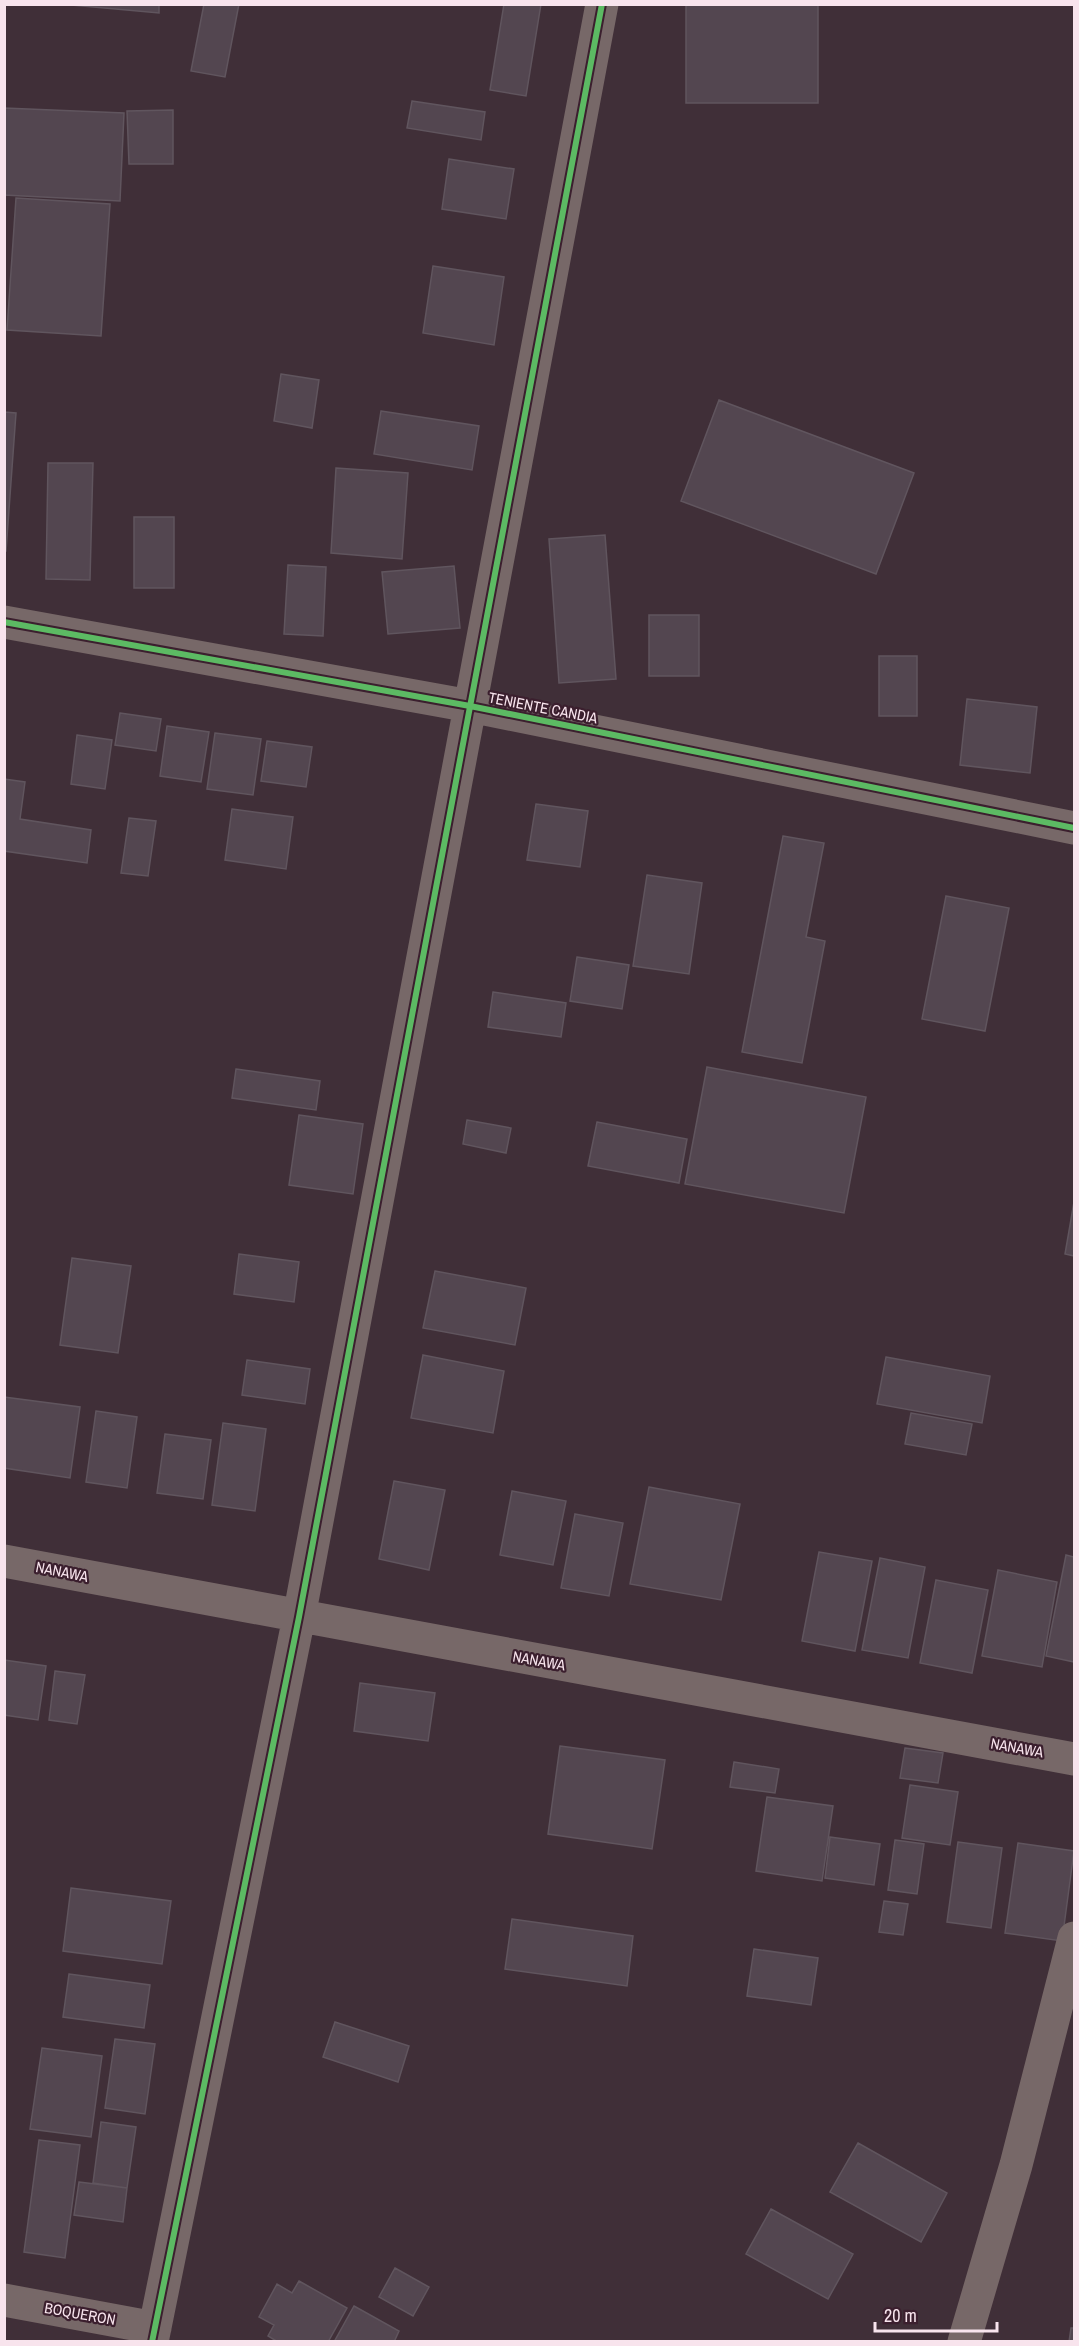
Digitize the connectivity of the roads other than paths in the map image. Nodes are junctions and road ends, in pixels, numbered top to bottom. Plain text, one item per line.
1 (602, 4) edge
2 (4, 622) edge
3 (470, 706) junction
4 (1074, 828) edge
5 (4, 1561) edge
6 (299, 1617) junction
7 (1074, 1759) edge
8 (1074, 1938) edge
9 (4, 2300) edge
10 (154, 2335) edge
11 (964, 2342) edge

1 - 3 street
2 - 3 street, TENIENTE CANDIA
3 - 4 street, TENIENTE CANDIA
3 - 6 street
5 - 6 street, NANAWA
6 - 7 street, NANAWA
6 - 10 street
8 - 11 street
9 - 10 street, BOQUERON

